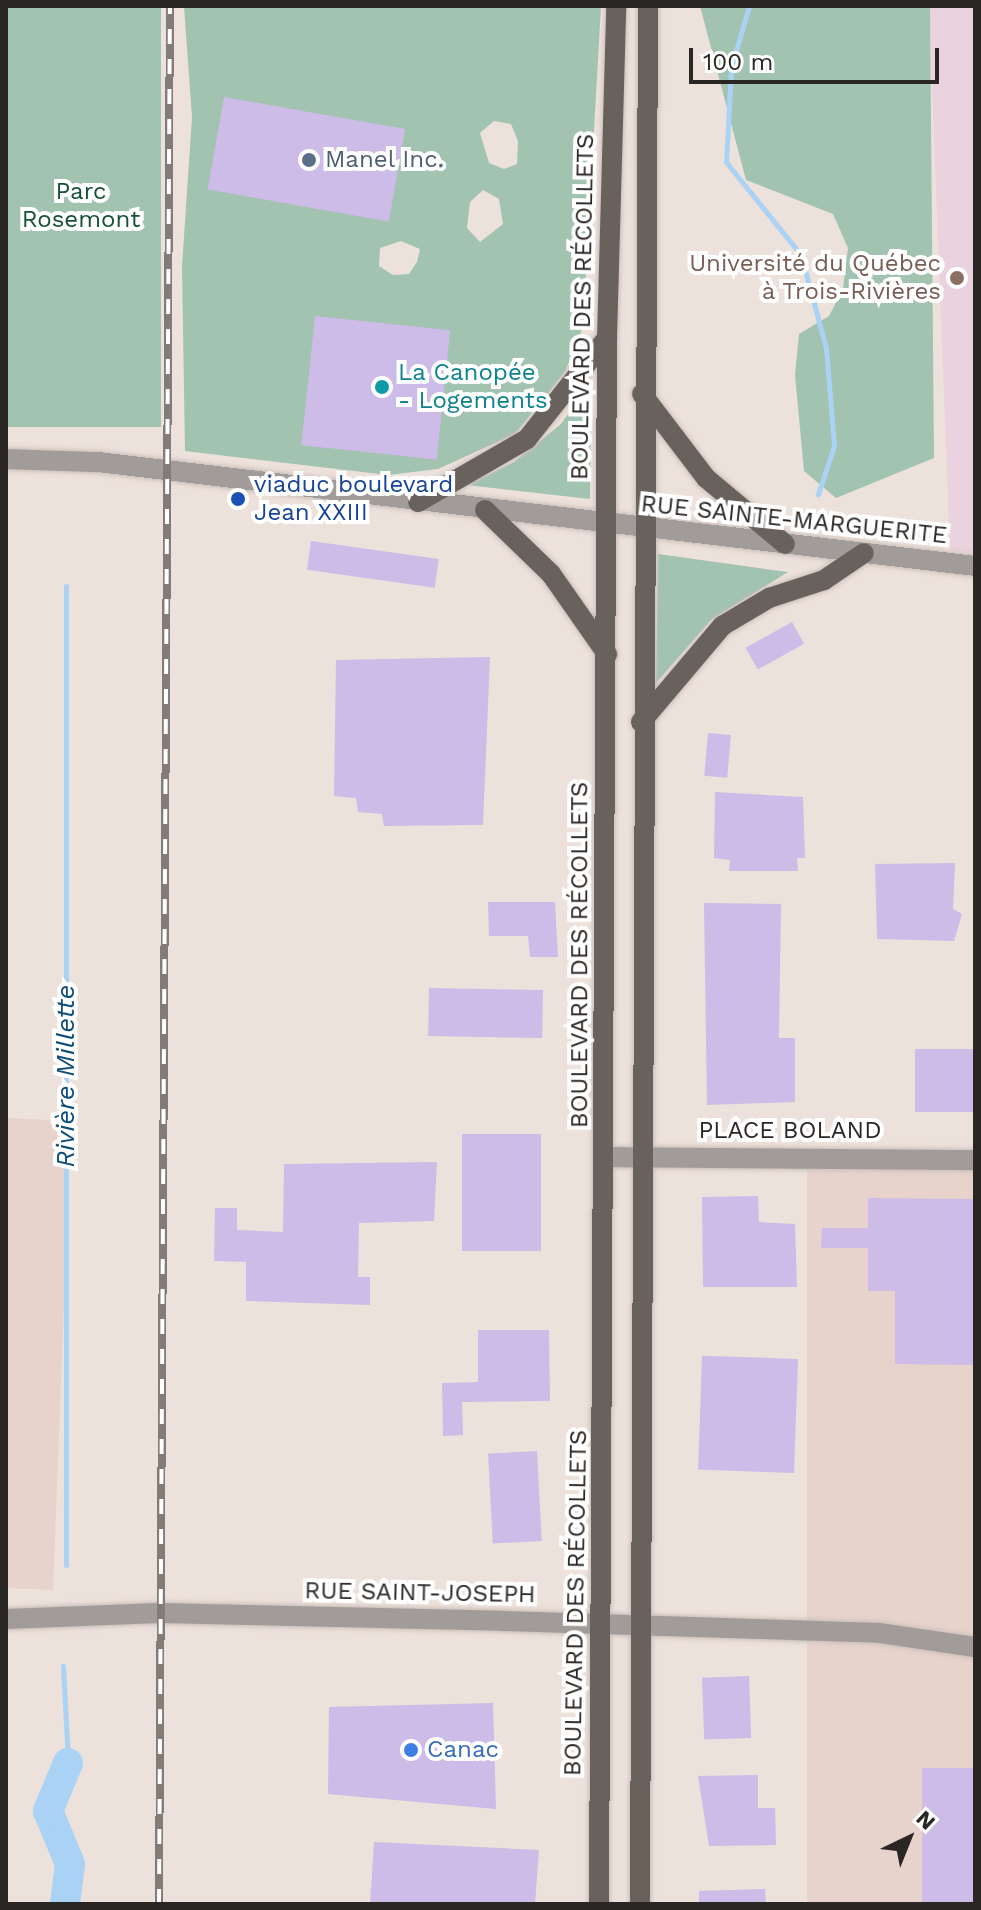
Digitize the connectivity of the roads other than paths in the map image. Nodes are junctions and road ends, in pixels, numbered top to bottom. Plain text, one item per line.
1 (616, 6) edge
2 (648, 6) edge
3 (607, 338) junction
4 (642, 394) junction
5 (6, 459) edge
6 (418, 502) junction
7 (485, 510) junction
8 (608, 525) junction
9 (640, 529) junction
10 (785, 544) junction
11 (864, 553) junction
12 (975, 566) edge
13 (607, 654) junction
14 (641, 722) junction
15 (605, 1157) junction
16 (640, 1157) junction
17 (975, 1160) edge
18 (6, 1619) edge
19 (601, 1626) junction
20 (639, 1630) junction
21 (975, 1647) edge
22 (599, 1904) edge
23 (640, 1904) edge

1 - 3 main road, BOULEVARD DES RÉCOLLETS
2 - 4 main road
3 - 6 main road
3 - 8 main road, BOULEVARD DES RÉCOLLETS
4 - 9 main road
4 - 10 main road
5 - 6 street, RUE SAINTE-MARGUERITE
6 - 7 street, RUE SAINTE-MARGUERITE
7 - 8 street, RUE SAINTE-MARGUERITE
7 - 13 main road
8 - 9 street, RUE SAINTE-MARGUERITE
8 - 13 main road, BOULEVARD DES RÉCOLLETS
9 - 10 street, RUE SAINTE-MARGUERITE
9 - 14 main road
10 - 11 street, RUE SAINTE-MARGUERITE
11 - 12 street, RUE SAINTE-MARGUERITE
11 - 14 main road
13 - 15 main road, BOULEVARD DES RÉCOLLETS
14 - 16 main road
15 - 16 street, PLACE BOLAND
15 - 19 main road, BOULEVARD DES RÉCOLLETS
16 - 17 street, PLACE BOLAND
16 - 20 main road
18 - 19 street, RUE SAINT-JOSEPH
19 - 20 street, RUE SAINT-JOSEPH
19 - 22 main road, BOULEVARD DES RÉCOLLETS
20 - 21 street, RUE SAINT-JOSEPH
20 - 23 main road

